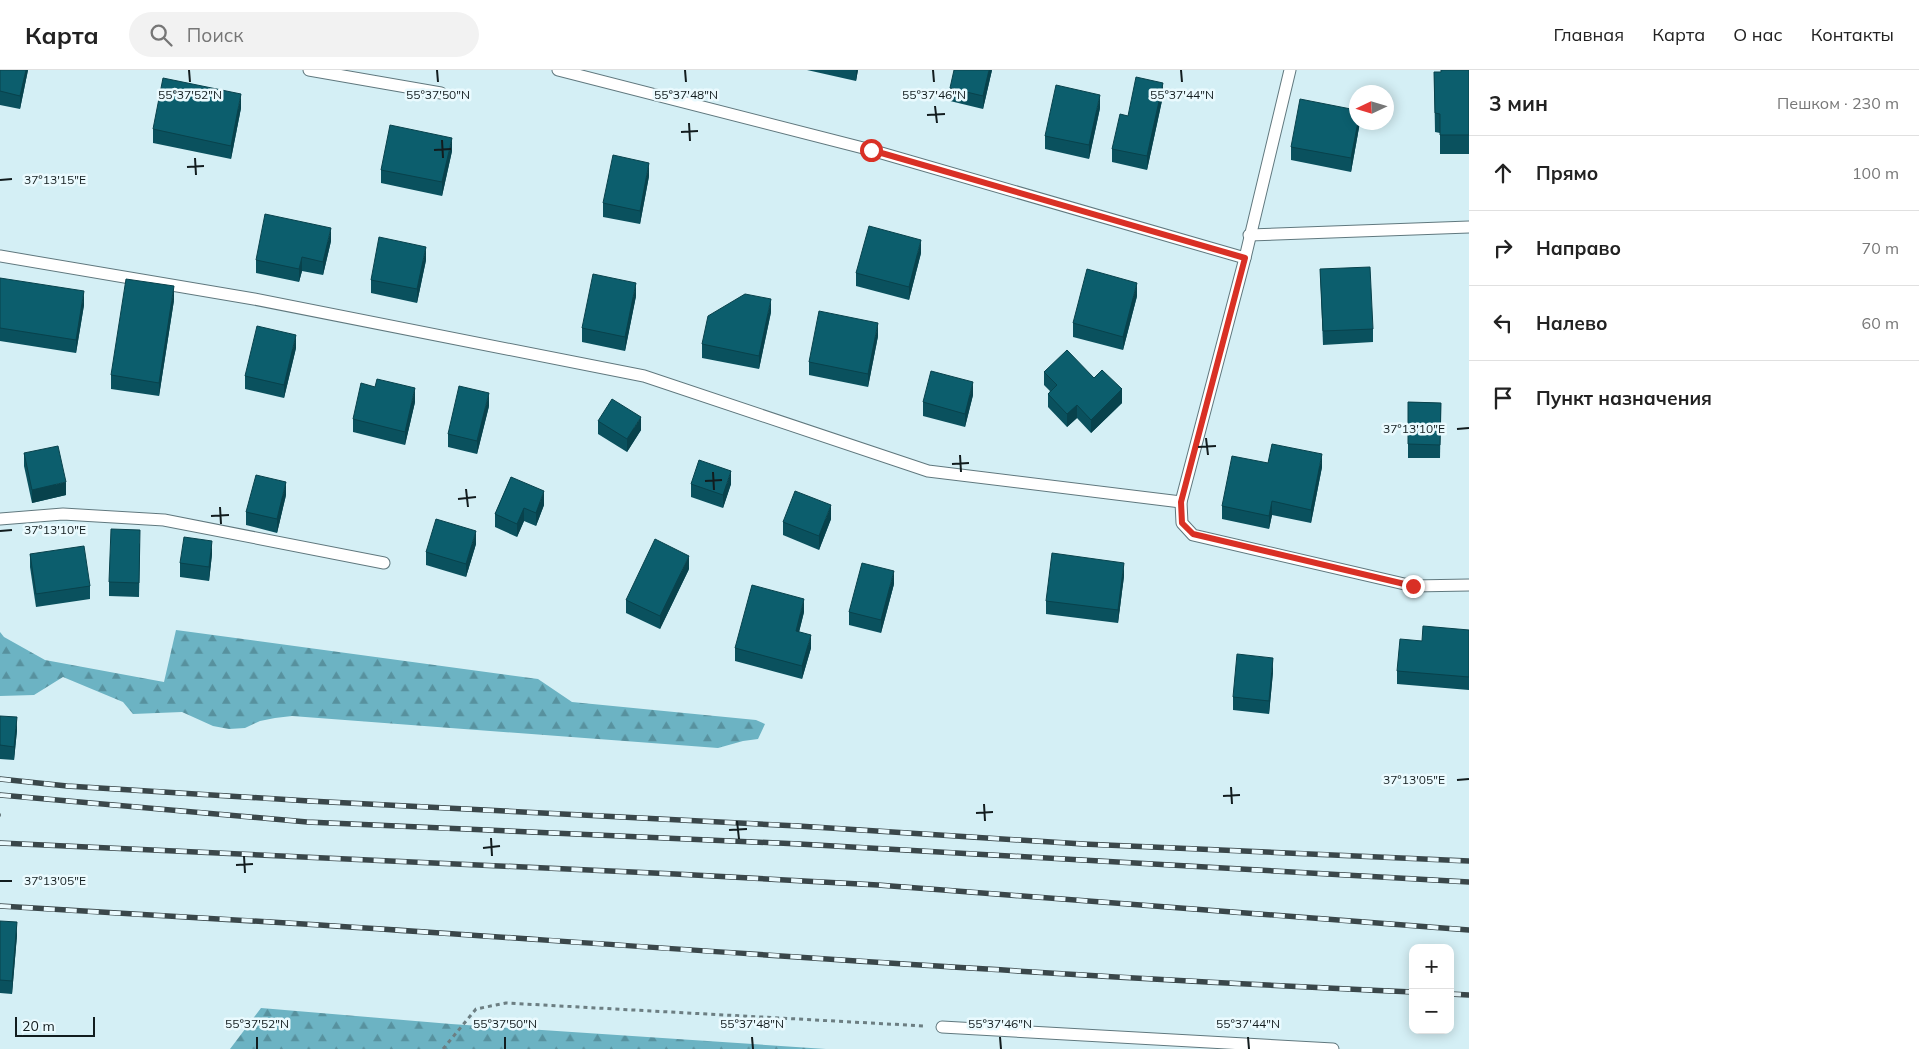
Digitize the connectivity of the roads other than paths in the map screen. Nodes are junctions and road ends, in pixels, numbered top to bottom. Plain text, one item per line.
1 (309, 70) edge
2 (558, 70) edge
3 (1290, 70) edge
4 (441, 92) dead end
5 (1469, 227) edge
6 (1249, 235) junction
7 (0, 256) edge
8 (1245, 258) junction
9 (1181, 502) junction
10 (0, 519) edge
11 (384, 563) dead end
12 (1469, 585) edge
13 (942, 1027) road end
14 (1333, 1049) edge

1 - 4 lane
2 - 8 lane
3 - 6 lane
5 - 6 lane
6 - 8 lane
7 - 9 lane
8 - 9 lane
9 - 12 lane
10 - 11 lane
13 - 14 lane

